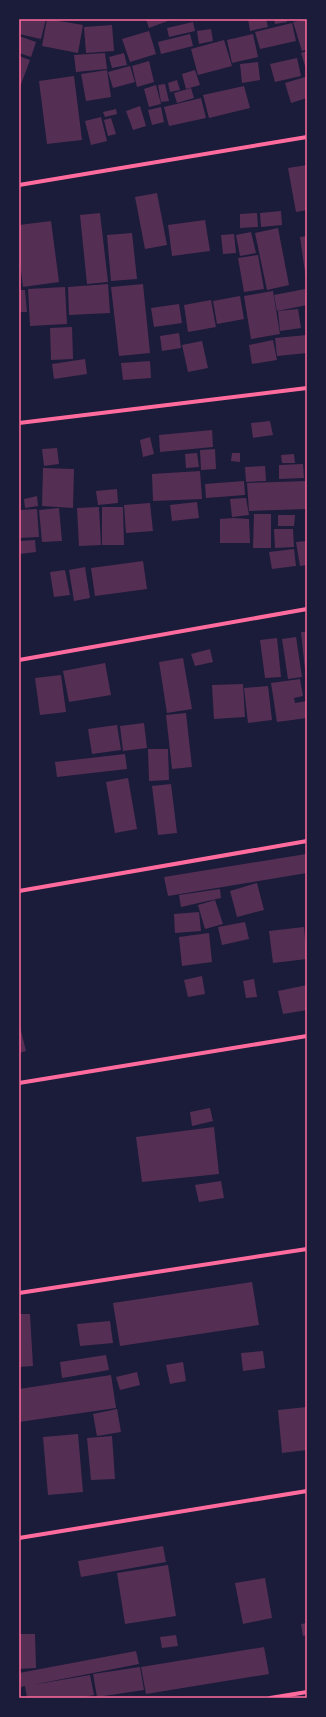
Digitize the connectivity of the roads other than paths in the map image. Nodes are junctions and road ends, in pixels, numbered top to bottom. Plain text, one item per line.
1 (307, 137) edge
2 (19, 185) edge
3 (307, 388) edge
4 (19, 423) edge
5 (307, 609) edge
6 (19, 660) edge
7 (307, 841) edge
8 (19, 891) edge
9 (307, 1036) edge
10 (19, 1083) edge
11 (307, 1249) edge
12 (19, 1293) edge
13 (307, 1491) edge
14 (19, 1538) edge
15 (307, 1692) edge
16 (270, 1698) edge

1 - 2 street
3 - 4 street
5 - 6 street
7 - 8 street
9 - 10 street
11 - 12 street
13 - 14 street
15 - 16 street

